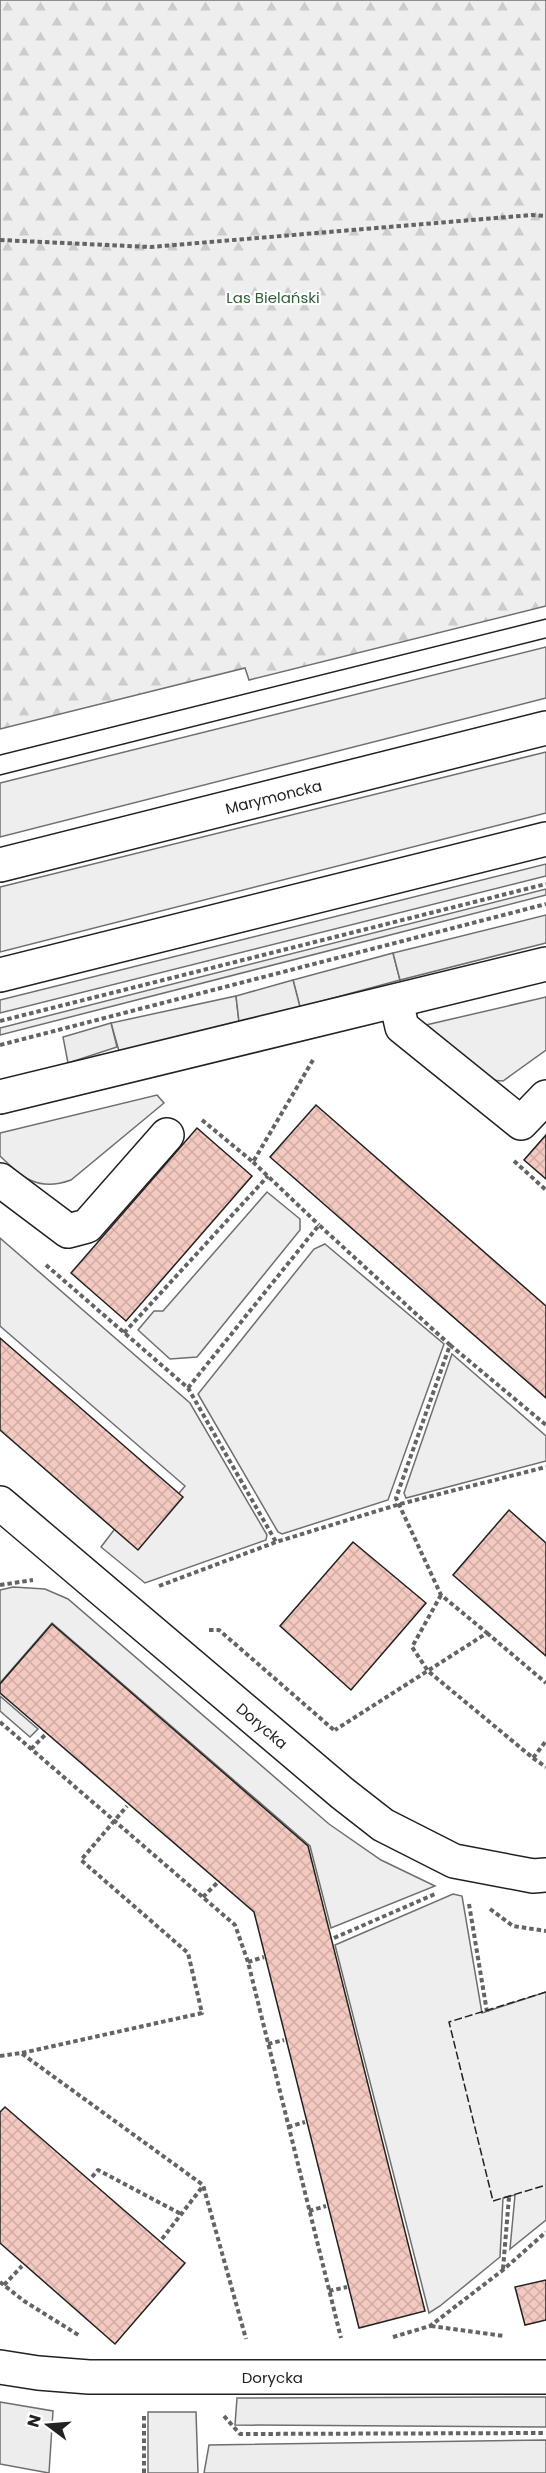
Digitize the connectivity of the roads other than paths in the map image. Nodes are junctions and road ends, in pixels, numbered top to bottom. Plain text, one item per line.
1 (546, 728) edge
2 (546, 839) edge
3 (0, 865) edge
4 (546, 964) edge
5 (0, 975) edge
6 (396, 1000) junction
7 (0, 1097) edge
8 (546, 1097) edge
9 (167, 1135) dead end
10 (0, 1180) edge
11 (3, 1512) edge
12 (546, 1875) edge
13 (0, 2367) edge
14 (546, 2377) edge

1 - 3 street, Marymoncka
2 - 5 street
4 - 6 street
6 - 7 street
6 - 8 street
9 - 10 street
11 - 12 street, Dorycka
13 - 14 street, Dorycka

